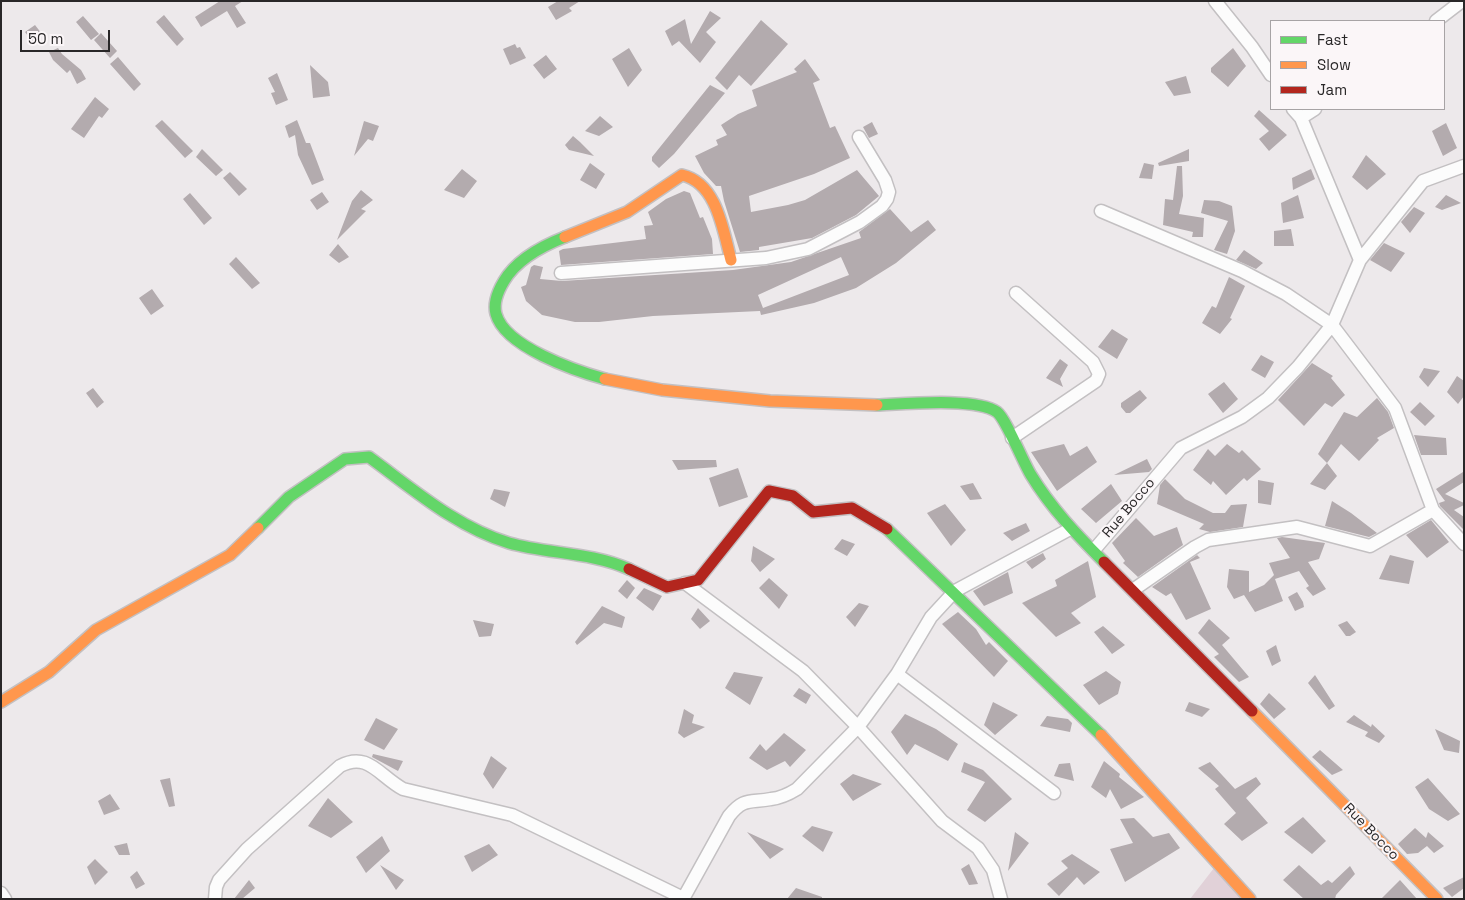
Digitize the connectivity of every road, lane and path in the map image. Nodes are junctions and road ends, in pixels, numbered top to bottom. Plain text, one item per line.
1 (1215, 1) edge
2 (1462, 1) edge
3 (1437, 20) edge
4 (1270, 74) edge
5 (1310, 110) edge
6 (1297, 113) edge
7 (859, 137) dead end
8 (1464, 166) edge
9 (1101, 212) dead end
10 (731, 260) junction
11 (1360, 260) junction
12 (561, 272) dead end
13 (1016, 292) dead end
14 (1332, 325) junction
15 (1012, 438) junction
16 (1433, 510) junction
17 (1070, 529) junction
18 (1464, 544) edge
19 (1094, 550) junction
20 (684, 583) junction
21 (1133, 590) junction
22 (955, 591) junction
23 (897, 674) junction
24 (1, 702) edge
25 (858, 726) junction
26 (1054, 793) dead end
27 (1, 893) edge
28 (683, 898) edge
29 (5, 899) edge
30 (215, 899) edge
31 (1000, 899) edge
32 (1250, 899) edge
33 (1437, 899) edge

1 - 4 street
2 - 3 street
5 - 6 street
6 - 11 street
7 - 10 street
8 - 11 street, Rue Bocco
9 - 14 street
10 - 12 street
10 - 15 street
11 - 14 street, Rue Bocco
13 - 15 street
14 - 16 street
14 - 19 street, Rue Bocco
15 - 17 street
16 - 18 street
16 - 21 street
17 - 19 street
17 - 22 street
19 - 21 street, Rue Bocco
20 - 22 street
20 - 24 street
20 - 25 street
21 - 33 street, Rue Bocco
22 - 23 street
22 - 32 street
23 - 25 street
23 - 26 street
25 - 28 street
25 - 31 street
27 - 29 street
28 - 30 street

